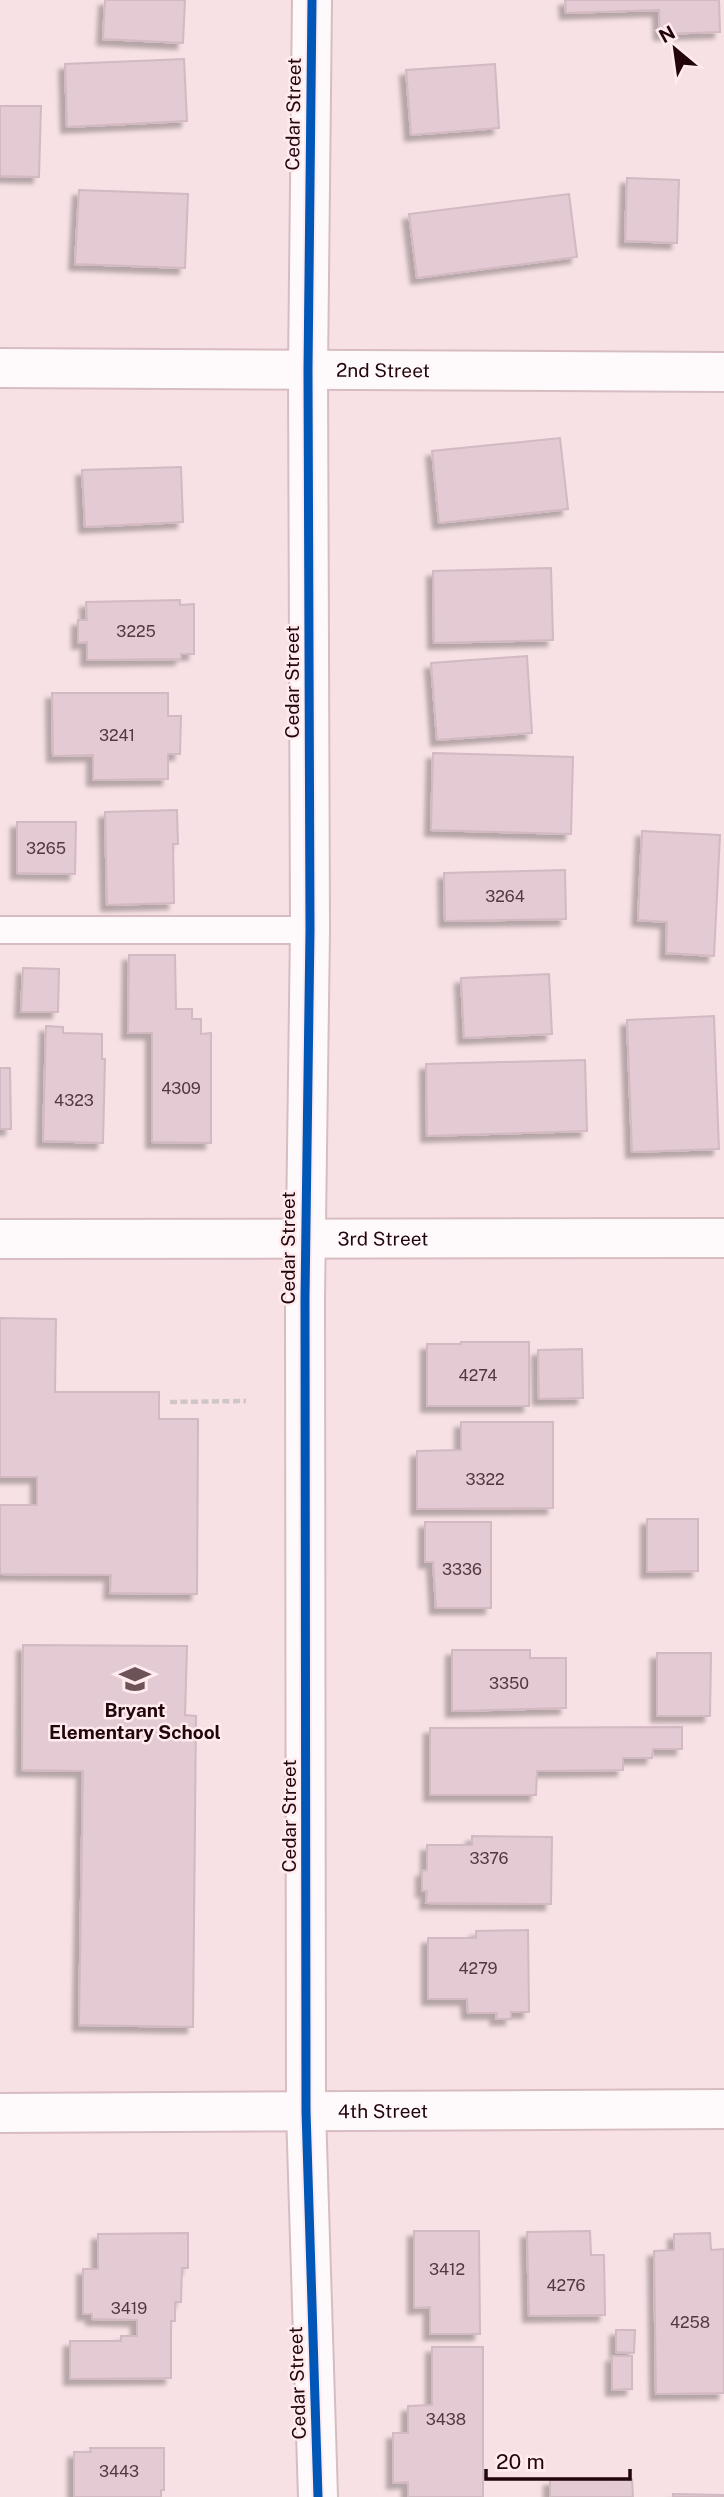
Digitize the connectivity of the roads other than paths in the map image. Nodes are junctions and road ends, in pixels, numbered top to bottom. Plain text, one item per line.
1 (312, 0) edge
2 (0, 368) edge
3 (308, 370) junction
4 (724, 372) edge
5 (0, 930) edge
6 (310, 930) junction
7 (306, 1237) junction
8 (724, 1238) edge
9 (0, 1239) edge
10 (724, 2109) edge
11 (306, 2111) junction
12 (0, 2113) edge
13 (318, 2497) edge

1 - 3 street, Cedar Street
2 - 3 street, 2nd Street
3 - 4 street, 2nd Street
3 - 6 street, Cedar Street
5 - 6 lane
6 - 7 street, Cedar Street
7 - 8 street, 3rd Street
7 - 9 street, 3rd Street
7 - 11 street, Cedar Street
10 - 11 street, 4th Street
11 - 12 street, 4th Street
11 - 13 street, Cedar Street

